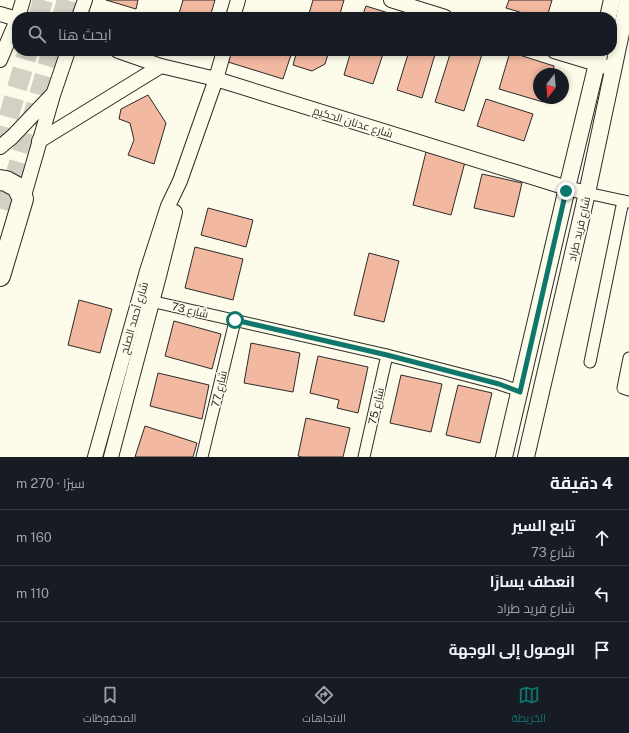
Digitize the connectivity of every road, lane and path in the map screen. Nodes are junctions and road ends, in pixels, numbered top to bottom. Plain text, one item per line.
1 (23, 0) edge
2 (85, 0) edge
3 (238, 0) edge
4 (391, 0) edge
5 (627, 2) edge
6 (610, 6) edge
7 (19, 12) edge
8 (81, 12) edge
9 (234, 12) edge
10 (429, 12) edge
11 (0, 14) edge
12 (12, 18) edge
13 (12, 31) edge
14 (617, 50) edge
15 (66, 56) edge
16 (132, 56) edge
17 (223, 56) edge
18 (585, 56) edge
19 (616, 56) edge
20 (598, 58) edge
21 (0, 60) edge
22 (161, 66) junction
23 (613, 69) junction
24 (216, 78) junction
25 (53, 95) junction
26 (39, 142) junction
27 (0, 147) edge
28 (576, 149) junction
29 (596, 152) junction
30 (0, 180) edge
31 (567, 188) junction
32 (587, 194) junction
33 (23, 199) junction
34 (626, 202) edge
35 (0, 276) edge
36 (146, 300) junction
37 (235, 320) junction
38 (387, 355) junction
39 (629, 358) edge
40 (590, 362) dead end
41 (629, 390) edge
42 (520, 392) junction
43 (95, 457) edge
44 (111, 457) edge
45 (202, 457) edge
46 (364, 457) edge
47 (504, 457) edge
48 (526, 457) edge

1 - 7 street
2 - 8 street
3 - 9 street
4 - 10 street
5 - 6 main road
5 - 14 main road, شارع فريد طراد
11 - 12 street
13 - 21 street
15 - 25 street
16 - 22 street, شارع عدنان الحكيم
17 - 24 street, شارع أحمد الصلح
18 - 20 street
19 - 23 main road, شارع فريد طراد
20 - 23 street
20 - 28 main road, شارع فريد طراد
22 - 24 street, شارع عدنان الحكيم
22 - 26 street
23 - 29 main road, شارع فريد طراد
24 - 31 street, شارع عدنان الحكيم
24 - 36 street, شارع أحمد الصلح
25 - 26 street
25 - 27 street
26 - 33 street
28 - 29 main road
28 - 31 main road, شارع فريد طراد
29 - 32 main road, شارع فريد طراد
30 - 33 highway
31 - 32 street, شارع عدنان الحكيم
31 - 42 main road, شارع فريد طراد
32 - 34 street
32 - 48 main road, شارع فريد طراد
33 - 35 highway
34 - 40 street
36 - 37 street, شارع 73
36 - 43 street, شارع أحمد الصلح
36 - 44 street, شارع أحمد الصلح
37 - 38 street, شارع 73
37 - 45 street, شارع 77
38 - 42 street, شارع 73
38 - 46 street, شارع 75
39 - 41 street
42 - 47 main road, شارع فريد طراد

